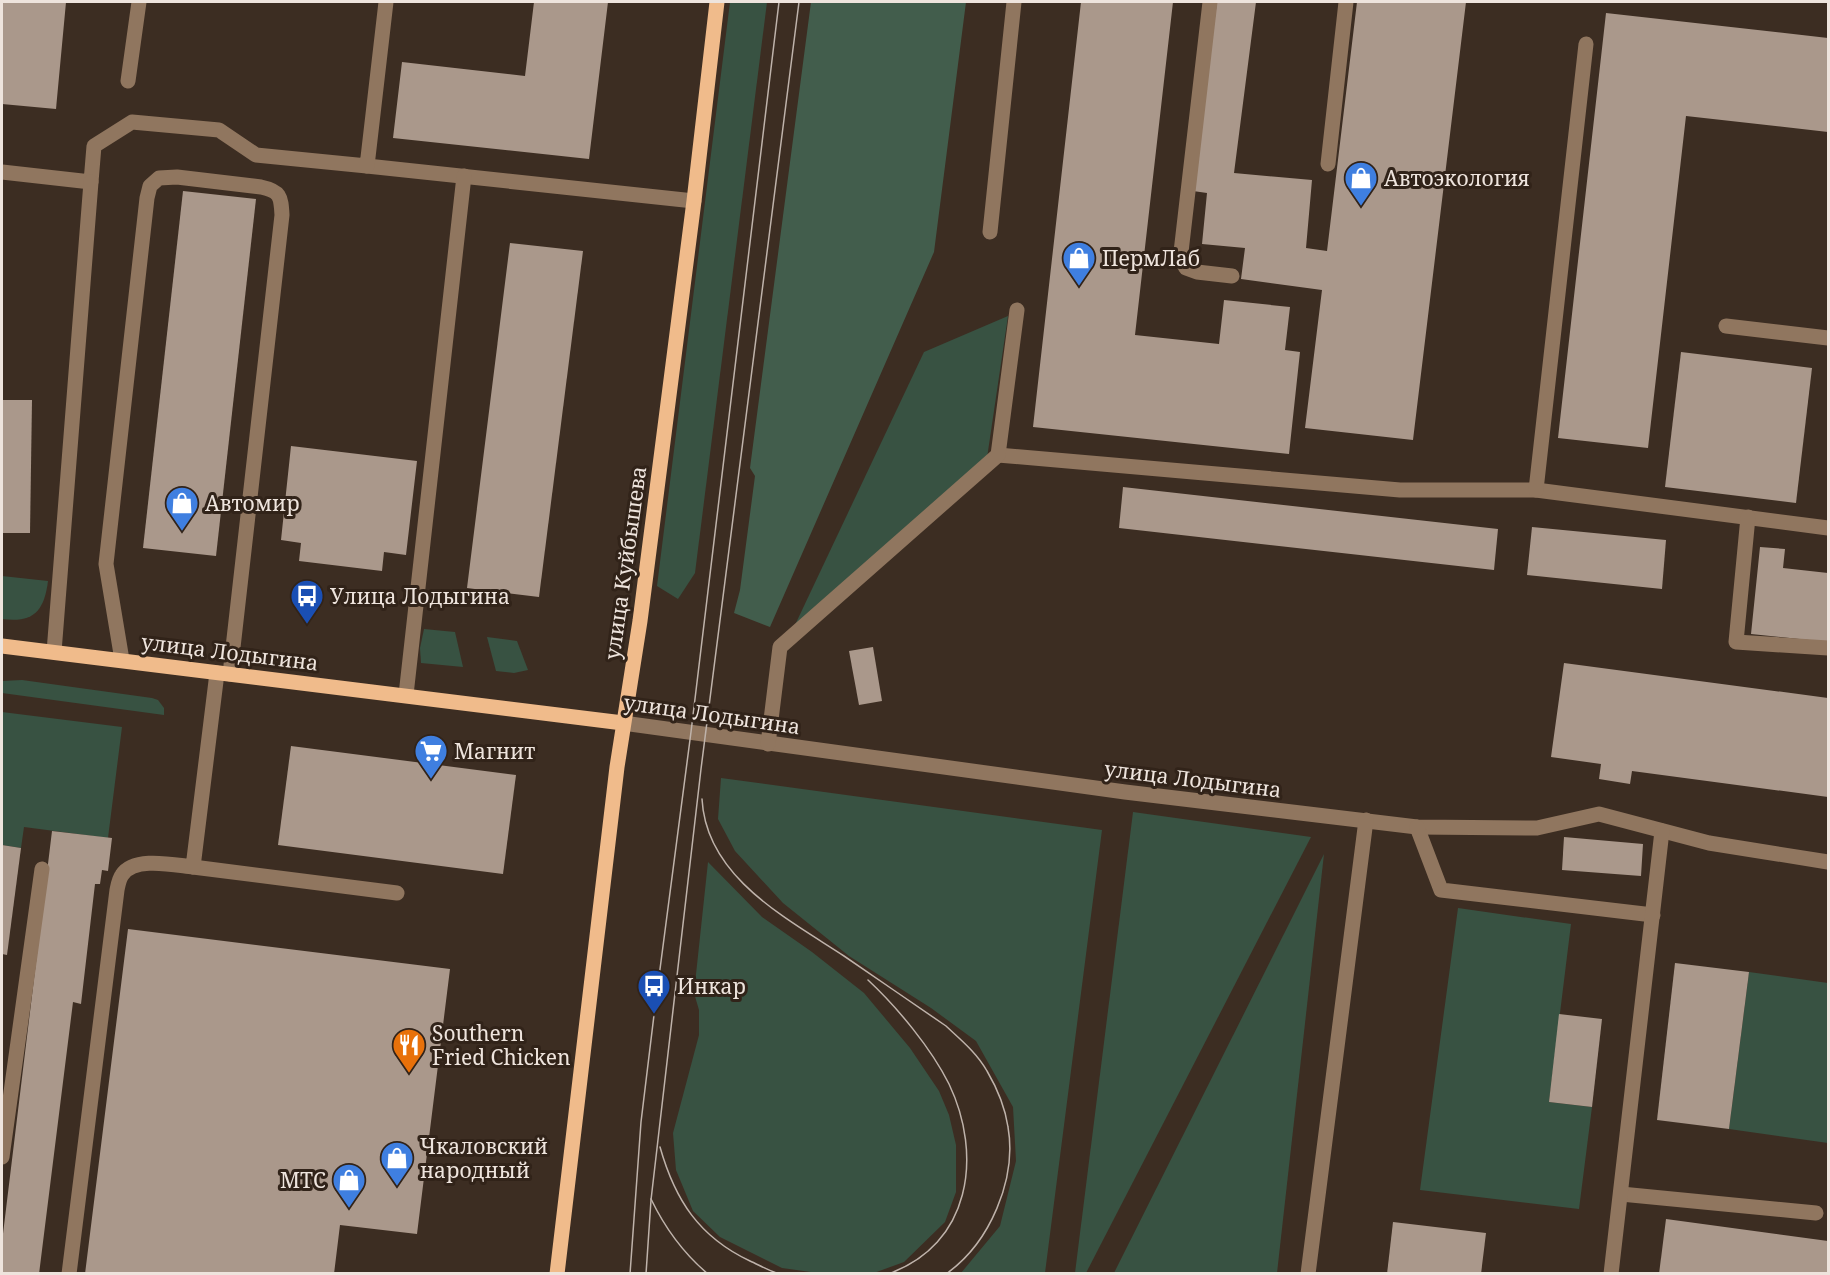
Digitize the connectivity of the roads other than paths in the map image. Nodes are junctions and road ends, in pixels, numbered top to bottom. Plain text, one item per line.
1 (139, 2) edge
2 (386, 2) edge
3 (717, 2) edge
4 (1014, 2) edge
5 (1210, 2) edge
6 (1346, 2) edge
7 (1586, 44) dead end
8 (128, 81) dead end
9 (1328, 164) dead end
10 (367, 166) junction
11 (2, 172) edge
12 (464, 176) junction
13 (91, 182) junction
14 (694, 201) junction
15 (990, 232) dead end
16 (1232, 276) dead end
17 (1017, 310) dead end
18 (1726, 326) dead end
19 (1828, 333) edge
20 (998, 455) junction
21 (1536, 490) junction
22 (1748, 517) junction
23 (1828, 528) edge
24 (2, 646) edge
25 (1828, 648) edge
26 (54, 652) junction
27 (122, 660) junction
28 (223, 673) junction
29 (406, 695) junction
30 (622, 723) junction
31 (768, 744) junction
32 (1366, 820) junction
33 (1417, 827) junction
34 (1662, 831) junction
35 (1828, 862) edge
36 (193, 867) junction
37 (42, 868) dead end
38 (398, 893) dead end
39 (1653, 915) junction
40 (2, 1157) edge
41 (1621, 1194) junction
42 (1816, 1213) dead end
43 (69, 1274) edge
44 (557, 1274) edge
45 (1308, 1274) edge
46 (1611, 1274) edge

1 - 8 street
2 - 10 street
3 - 14 main road, улица Куйбышева
4 - 15 street
5 - 16 street
6 - 9 street
7 - 21 street
10 - 12 street
10 - 13 street
11 - 13 street
12 - 14 street
12 - 29 street
13 - 26 street
14 - 30 main road, улица Куйбышева
17 - 20 street
18 - 19 street
20 - 21 street
20 - 31 street
21 - 22 street
22 - 23 street
22 - 25 street
24 - 26 main road, улица Лодыгина
26 - 27 main road, улица Лодыгина
27 - 28 main road, улица Лодыгина
27 - 28 street
28 - 29 main road, улица Лодыгина
28 - 36 street
29 - 30 main road, улица Лодыгина
30 - 31 street, улица Лодыгина
30 - 44 main road, улица Куйбышева
31 - 32 street, улица Лодыгина
32 - 33 street, улица Лодыгина
32 - 45 street
33 - 34 street, улица Лодыгина
33 - 39 street
34 - 35 street, улица Лодыгина
34 - 39 street
36 - 38 street
36 - 43 street
37 - 40 street
39 - 41 street
41 - 42 street
41 - 46 street

